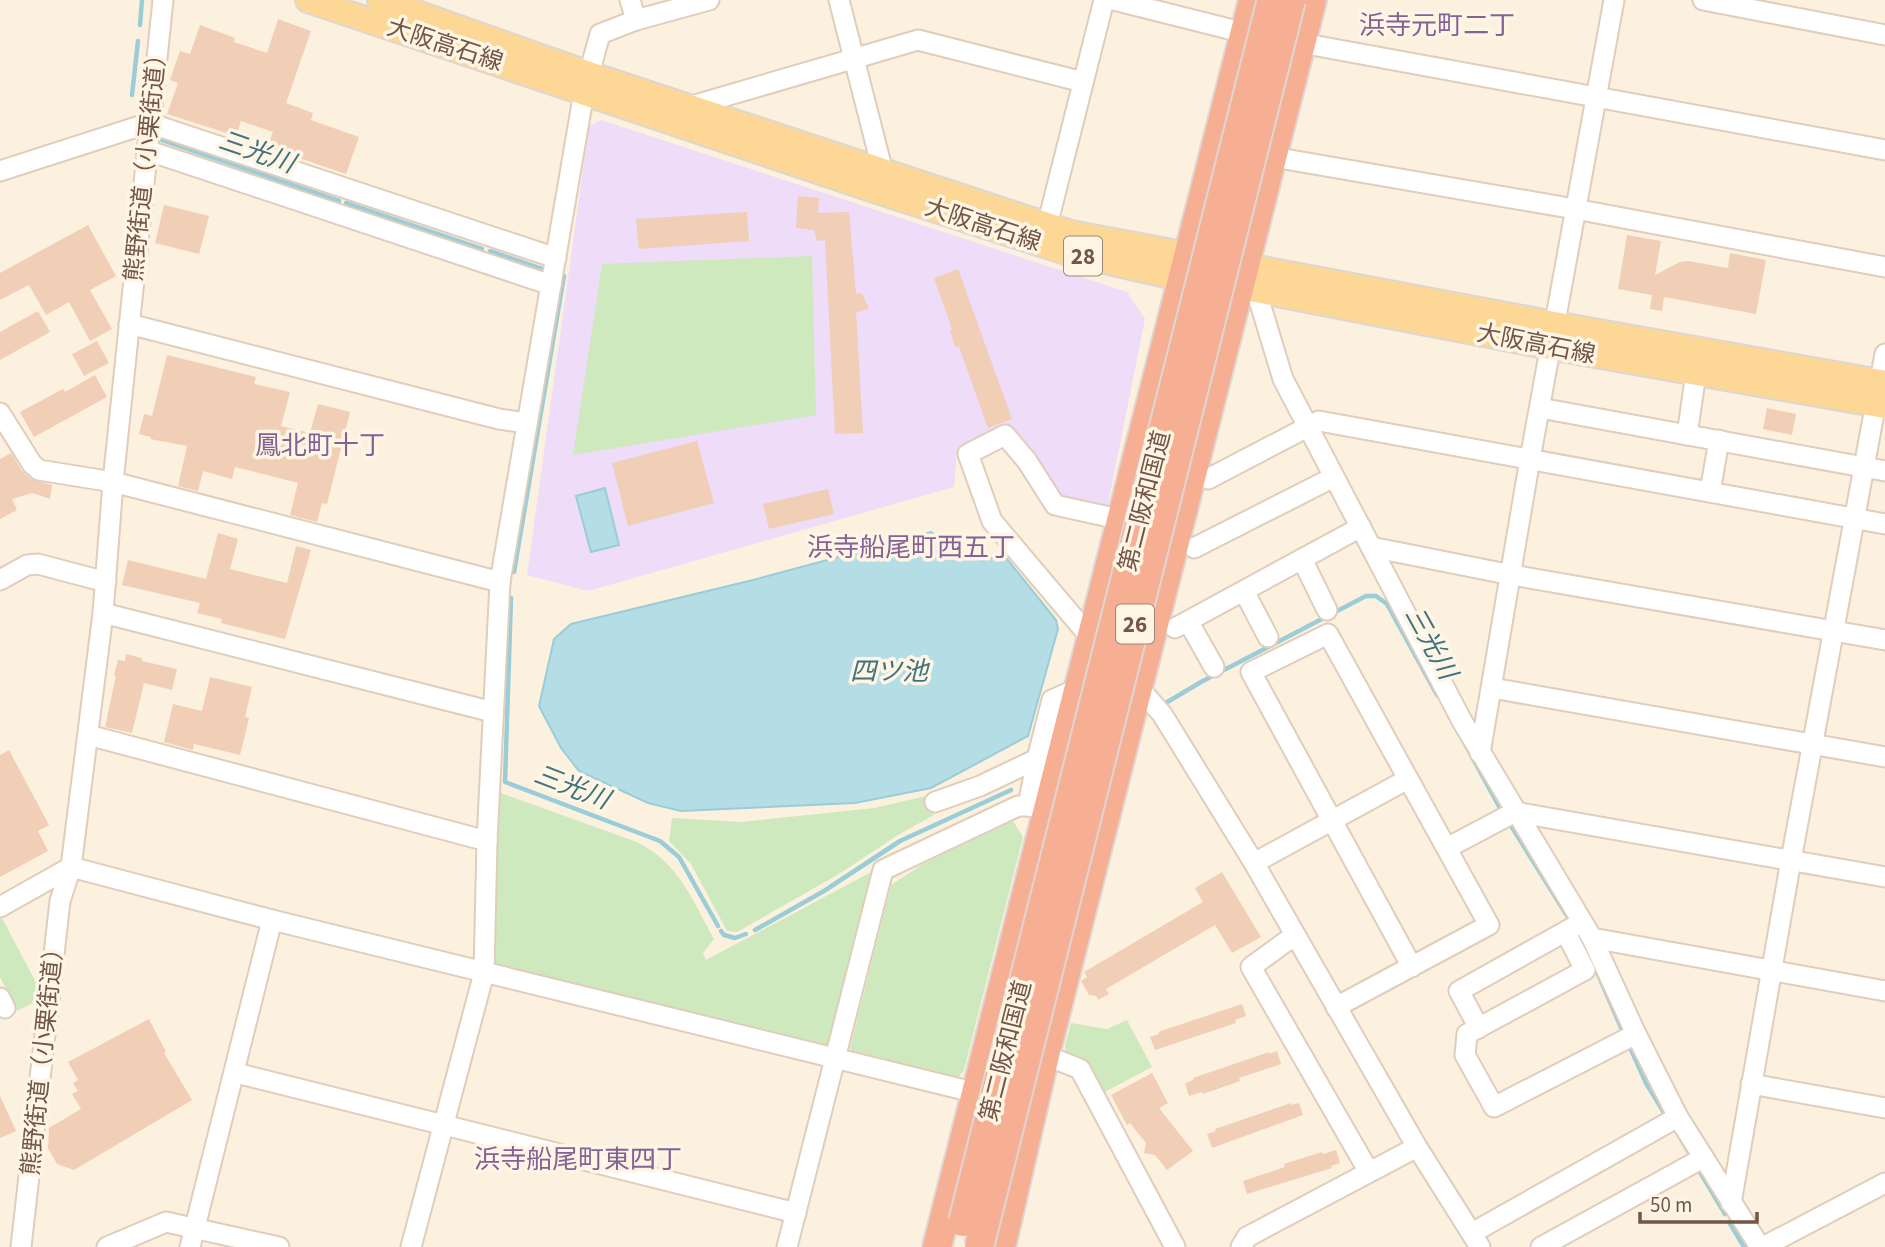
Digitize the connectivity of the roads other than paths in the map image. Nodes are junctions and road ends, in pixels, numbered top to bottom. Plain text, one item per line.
1 (163, 0) edge
2 (308, 0) edge
3 (380, 0) edge
4 (630, 0) edge
5 (709, 0) edge
6 (839, 0) edge
7 (1104, 0) edge
8 (1114, 0) edge
9 (1252, 0) edge
10 (1271, 0) edge
11 (1292, 0) edge
12 (1312, 0) edge
13 (1614, 0) edge
14 (1703, 0) edge
15 (636, 20) junction
16 (1245, 33) junction
17 (1885, 34) edge
18 (1301, 43) junction
19 (855, 58) junction
20 (1083, 82) junction
21 (587, 83) junction
22 (1595, 99) junction
23 (688, 107) junction
24 (149, 123) junction
25 (146, 150) junction
26 (1885, 150) edge
27 (1273, 157) junction
28 (0, 171) edge
29 (880, 182) junction
30 (344, 201) junction
31 (1574, 209) junction
32 (1047, 226) junction
33 (555, 261) junction
34 (1885, 267) edge
35 (1186, 268) junction
36 (1247, 282) junction
37 (551, 284) junction
38 (129, 324) junction
39 (1552, 336) junction
40 (1885, 354) edge
41 (1696, 373) junction
42 (1881, 394) edge
43 (1539, 408) junction
44 (0, 413) edge
45 (527, 423) junction
46 (1308, 426) junction
47 (1687, 435) junction
48 (1719, 440) junction
49 (1530, 459) junction
50 (1863, 467) junction
51 (1885, 471) edge
52 (1334, 477) junction
53 (1208, 479) dead end
54 (113, 482) junction
55 (1710, 492) junction
56 (1854, 518) junction
57 (1123, 520) junction
58 (1885, 524) edge
59 (1361, 527) junction
60 (1371, 547) junction
61 (1194, 548) dead end
62 (1302, 559) junction
63 (1512, 575) junction
64 (0, 580) edge
65 (106, 582) junction
66 (500, 582) junction
67 (1244, 591) junction
68 (1326, 610) dead end
69 (103, 613) junction
70 (1833, 630) junction
71 (1269, 638) dead end
72 (1092, 640) junction
73 (1885, 640) edge
74 (1214, 667) dead end
75 (1138, 686) junction
76 (1079, 688) junction
77 (1492, 688) junction
78 (494, 712) junction
79 (89, 735) junction
80 (1812, 744) junction
81 (1480, 753) junction
82 (1885, 757) edge
83 (1037, 759) junction
84 (1408, 779) junction
85 (935, 802) dead end
86 (1038, 808) junction
87 (1507, 816) junction
88 (1332, 821) junction
89 (487, 841) junction
90 (1447, 848) junction
91 (1791, 860) junction
92 (1254, 863) junction
93 (71, 867) junction
94 (1885, 877) edge
95 (0, 907) edge
96 (272, 920) junction
97 (1580, 931) junction
98 (1295, 935) junction
99 (1412, 967) junction
100 (1771, 971) junction
101 (484, 973) junction
102 (1885, 991) edge
103 (1336, 1007) junction
104 (1479, 1028) junction
105 (1636, 1034) junction
106 (1045, 1055) junction
107 (837, 1059) junction
108 (236, 1073) junction
109 (1751, 1084) junction
110 (977, 1093) junction
111 (1885, 1108) edge
112 (1678, 1117) junction
113 (444, 1124) junction
114 (1417, 1146) junction
115 (1703, 1158) junction
116 (1368, 1172) junction
117 (1885, 1184) edge
118 (1731, 1203) junction
119 (796, 1213) junction
120 (959, 1235) edge
121 (192, 1238) edge
122 (1476, 1240) edge
123 (21, 1247) edge
124 (107, 1247) edge
125 (279, 1247) edge
126 (411, 1247) edge
127 (787, 1247) edge
128 (937, 1247) edge
129 (979, 1247) edge
130 (1001, 1247) edge
131 (1175, 1247) edge
132 (1241, 1247) edge
133 (1541, 1247) edge
134 (1762, 1247) edge

1 - 24 street, 熊野街道（小栗街道）
2 - 21 main road, 大阪高石線 / 28
3 - 21 main road, 大阪高石線 / 28
4 - 15 street
5 - 15 street
6 - 19 street
7 - 20 street
8 - 16 street
9 - 16 highway, 26
10 - 120 highway, 第二阪和国道 / 26, bridge
11 - 129 highway, 第二阪和国道 / 26, bridge
12 - 18 highway, 26
13 - 22 street
14 - 17 street
15 - 21 street
16 - 35 highway, 26
18 - 22 street
18 - 27 highway, 26
19 - 20 street
19 - 23 street
19 - 29 street
20 - 32 street
21 - 23 main road, 大阪高石線 / 28
21 - 29 main road, 大阪高石線 / 28
21 - 33 street
22 - 26 street
22 - 31 street
23 - 29 main road, 大阪高石線 / 28
24 - 25 street, 熊野街道（小栗街道）
24 - 28 street
24 - 30 street
25 - 30 street
25 - 38 street, 熊野街道（小栗街道）
27 - 31 street
27 - 36 highway, 26
29 - 32 main road, 大阪高石線 / 28
29 - 35 main road, 大阪高石線 / 28
30 - 33 street
30 - 37 street
31 - 34 street
31 - 39 street
32 - 35 main road, 大阪高石線 / 28
33 - 37 street
35 - 36 main road, 大阪高石線 / 28
35 - 57 highway, 26
36 - 39 main road, 大阪高石線 / 28
36 - 46 street
36 - 75 highway, 26
37 - 45 street
38 - 45 street
38 - 54 street, 熊野街道（小栗街道）
39 - 41 main road, 大阪高石線 / 28
39 - 42 main road, 大阪高石線 / 28
39 - 43 street
40 - 42 street
41 - 42 main road, 大阪高石線 / 28
41 - 47 street
42 - 50 street
43 - 47 street
43 - 49 street
44 - 54 street
45 - 66 street
46 - 49 street
46 - 52 street
46 - 53 street
47 - 48 street
48 - 50 street
48 - 55 street
49 - 55 street
49 - 63 street
50 - 51 street
50 - 56 street
52 - 59 street
52 - 61 street
54 - 65 street
54 - 66 street
55 - 56 street
56 - 58 street
56 - 70 street
57 - 72 highway, 26
57 - 72 street
59 - 60 street
59 - 62 street
60 - 63 street
60 - 81 street
62 - 67 street
62 - 68 street
63 - 70 street
63 - 77 street
64 - 65 street
65 - 69 street
66 - 78 street
67 - 71 street
67 - 74 street
69 - 78 street
69 - 79 street
70 - 73 street
70 - 80 street
72 - 75 street
72 - 76 highway, 26
75 - 92 street
75 - 106 highway, 26
76 - 83 street
76 - 86 highway, 26
77 - 80 street
77 - 81 street
78 - 89 street
79 - 89 street
79 - 93 street, 熊野街道（小栗街道）
80 - 82 street
80 - 91 street
81 - 87 street
83 - 85 street
83 - 86 street
84 - 88 street
84 - 88 street
84 - 90 street
86 - 107 street
86 - 110 highway, 26
87 - 90 street
87 - 91 street
87 - 97 street
88 - 92 street
88 - 99 street
89 - 101 street
90 - 99 street
91 - 94 street
91 - 100 street
92 - 98 street
93 - 95 street
93 - 96 street
93 - 123 street, 熊野街道（小栗街道）
96 - 101 street
96 - 108 street
97 - 100 street
97 - 104 street
97 - 104 street
97 - 105 street
98 - 103 street
98 - 116 street
99 - 103 street
100 - 102 street
100 - 109 street
101 - 107 street
101 - 113 street
103 - 114 street
104 - 105 street
105 - 112 street
106 - 130 highway, 26
106 - 131 street
107 - 110 street
107 - 119 street
108 - 113 street
108 - 121 street
109 - 111 street
109 - 118 street
110 - 128 highway, 26
112 - 115 street
112 - 122 street
113 - 119 street
113 - 126 street
114 - 116 street
114 - 122 street
115 - 118 street
115 - 133 street
116 - 132 street
117 - 134 street
118 - 134 street
119 - 127 street
121 - 124 street
121 - 125 street

